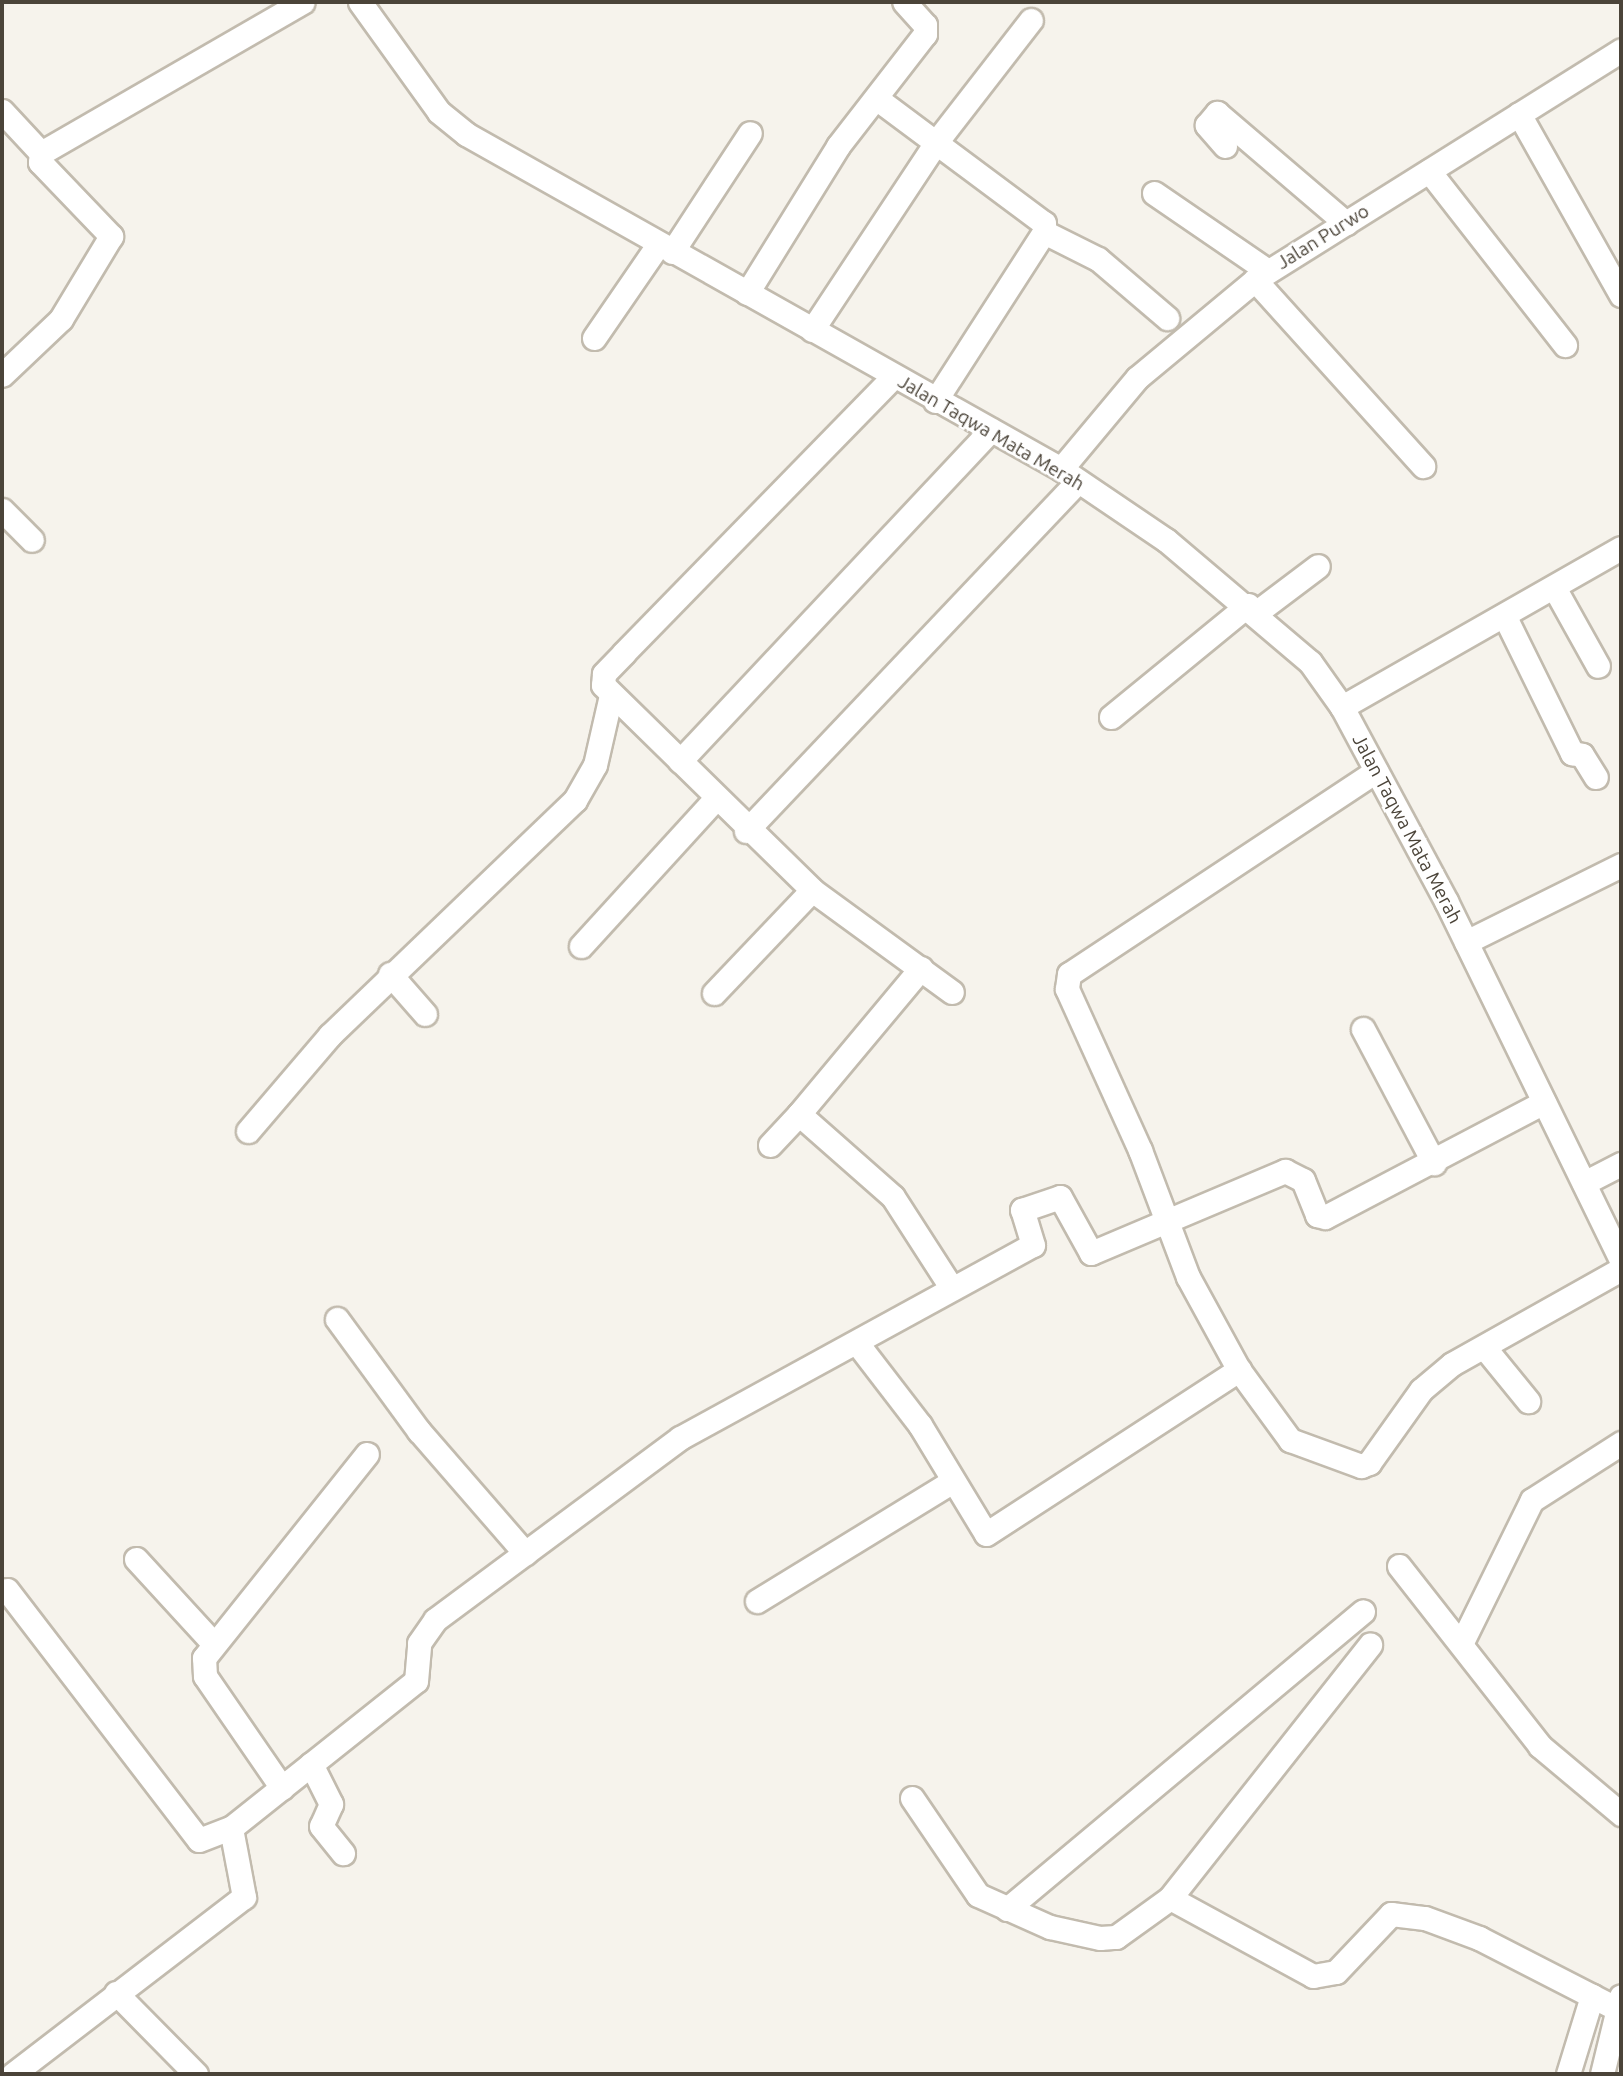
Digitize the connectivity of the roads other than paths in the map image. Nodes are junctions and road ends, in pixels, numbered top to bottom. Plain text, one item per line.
1 (303, 2) edge
2 (360, 2) edge
3 (904, 2) edge
4 (1031, 20) dead end
5 (1620, 53) edge
6 (876, 98) junction
7 (2, 111) edge
8 (1519, 114) junction
9 (750, 133) dead end
10 (937, 141) junction
11 (1226, 146) dead end
12 (41, 153) junction
13 (1429, 171) junction
14 (1154, 193) dead end
15 (1346, 223) junction
16 (1044, 232) junction
17 (665, 248) junction
18 (1261, 276) junction
19 (747, 293) junction
20 (1621, 295) edge
21 (1167, 317) dead end
22 (812, 330) junction
23 (594, 338) dead end
24 (1564, 345) dead end
25 (2, 375) edge
26 (893, 377) junction
27 (935, 401) junction
28 (991, 430) junction
29 (1423, 466) dead end
30 (1070, 475) junction
31 (2, 510) edge
32 (32, 540) dead end
33 (1621, 548) edge
34 (1318, 566) dead end
35 (1555, 589) junction
36 (1252, 608) junction
37 (1505, 617) junction
38 (1598, 666) dead end
39 (611, 695) junction
40 (1342, 707) junction
41 (1111, 717) dead end
42 (680, 761) junction
43 (1376, 771) junction
44 (1596, 777) dead end
45 (715, 799) junction
46 (746, 831) junction
47 (1621, 866) edge
48 (812, 890) junction
49 (1466, 942) junction
50 (582, 946) dead end
51 (920, 968) junction
52 (390, 974) junction
53 (952, 992) dead end
54 (714, 993) dead end
55 (425, 1014) dead end
56 (1363, 1029) dead end
57 (1544, 1102) junction
58 (799, 1114) junction
59 (248, 1131) dead end
60 (770, 1146) dead end
61 (1434, 1163) junction
62 (1621, 1164) edge
63 (1584, 1183) junction
64 (1167, 1220) junction
65 (1621, 1260) edge
66 (1621, 1269) edge
67 (951, 1287) junction
68 (337, 1319) dead end
69 (857, 1343) junction
70 (1484, 1347) junction
71 (1239, 1370) junction
72 (1528, 1401) dead end
73 (1621, 1443) edge
74 (367, 1454) dead end
75 (951, 1482) junction
76 (535, 1546) junction
77 (136, 1559) dead end
78 (1399, 1566) dead end
79 (7, 1590) dead end
80 (757, 1601) dead end
81 (1363, 1611) dead end
82 (212, 1642) junction
83 (1462, 1642) junction
84 (1370, 1645) dead end
85 (311, 1764) junction
86 (282, 1788) junction
87 (912, 1798) dead end
88 (1621, 1814) edge
89 (231, 1828) junction
90 (342, 1853) dead end
91 (1170, 1898) junction
92 (1007, 1909) junction
93 (116, 1993) junction
94 (1592, 1996) junction
95 (1619, 2001) edge
96 (13, 2074) edge
97 (196, 2074) edge
98 (1568, 2074) edge
99 (1602, 2074) edge

1 - 12 street
2 - 17 street, Jalan Taqwa Mata Merah
3 - 6 street
4 - 10 street
5 - 8 street, Jalan Purwo
6 - 10 street
6 - 19 street
7 - 12 street
8 - 13 street, Jalan Purwo
8 - 20 street
9 - 17 street
10 - 16 street
10 - 22 street
11 - 15 street
12 - 25 street
13 - 15 street, Jalan Purwo
13 - 24 street
14 - 18 street
15 - 18 street, Jalan Purwo
16 - 21 street
16 - 27 street
17 - 19 street, Jalan Taqwa Mata Merah
17 - 23 street
18 - 29 street
18 - 30 street, Jalan Purwo
19 - 22 street, Jalan Taqwa Mata Merah
22 - 26 street, Jalan Taqwa Mata Merah
26 - 27 street, Jalan Taqwa Mata Merah
26 - 39 street
27 - 28 street, Jalan Taqwa Mata Merah
28 - 30 street, Jalan Taqwa Mata Merah
28 - 42 street
30 - 36 street, Jalan Taqwa Mata Merah
30 - 46 street, Jalan Purwo
31 - 32 street
33 - 35 street
34 - 36 street
35 - 37 street
35 - 38 street
36 - 40 street, Jalan Taqwa Mata Merah
36 - 41 street
37 - 40 street
37 - 44 street
39 - 42 street
39 - 52 street
40 - 43 street, Jalan Taqwa Mata Merah
42 - 45 street
43 - 49 street, Jalan Taqwa Mata Merah
43 - 64 street
45 - 46 street
45 - 50 street
46 - 48 street
47 - 49 street
48 - 51 street
48 - 54 street
49 - 57 street, Jalan Taqwa Mata Merah
51 - 53 street
51 - 58 street
52 - 55 street
52 - 59 street
56 - 61 street
57 - 61 street
57 - 63 street, Jalan Taqwa Mata Merah
58 - 60 street
58 - 67 street
61 - 64 street
62 - 63 street
63 - 65 street, Jalan Taqwa Mata Merah
64 - 67 street
64 - 71 street
66 - 70 street
67 - 69 street
68 - 76 street
69 - 75 street
69 - 76 street
70 - 71 street
70 - 72 street
71 - 75 street
73 - 83 street
74 - 82 street
75 - 80 street
76 - 85 street
77 - 82 street
78 - 83 street
79 - 89 street
81 - 92 street
82 - 86 street
83 - 88 street
84 - 91 street
85 - 86 street
85 - 90 street
86 - 89 street
87 - 92 street
89 - 93 street
91 - 92 street
91 - 94 street
93 - 96 street
93 - 97 street
94 - 95 street
94 - 98 street
95 - 99 street

